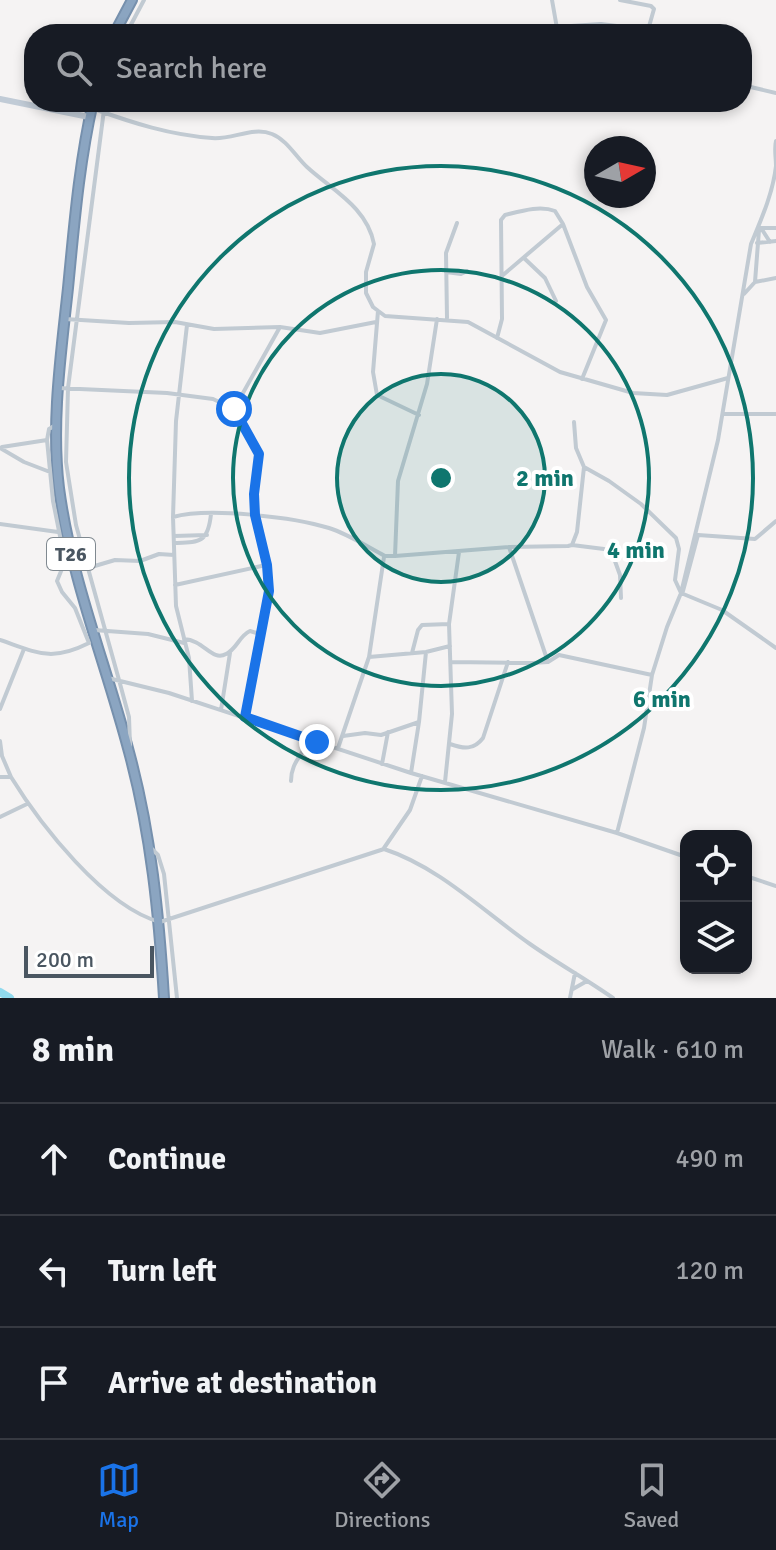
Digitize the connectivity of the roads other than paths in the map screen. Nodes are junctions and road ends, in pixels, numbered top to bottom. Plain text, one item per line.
1 (132, 0) edge
2 (144, 0) edge
3 (553, 0) edge
4 (620, 0) edge
5 (644, 2) edge
6 (119, 24) edge
7 (131, 24) edge
8 (556, 24) edge
9 (651, 24) edge
10 (752, 87) edge
11 (776, 93) edge
12 (0, 99) edge
13 (24, 102) edge
14 (91, 112) edge
15 (104, 112) joint
16 (776, 141) edge
17 (457, 223) dead end
18 (563, 224) junction
19 (760, 227) junction
20 (776, 228) edge
21 (773, 242) edge
22 (754, 244) junction
23 (525, 259) junction
24 (467, 271) dead end
25 (446, 272) junction
26 (503, 275) junction
27 (776, 278) edge
28 (755, 282) junction
29 (743, 294) junction
30 (556, 301) dead end
31 (378, 311) junction
32 (447, 318) junction
33 (65, 319) junction
34 (437, 319) junction
35 (77, 320) junction
36 (376, 322) junction
37 (187, 325) junction
38 (280, 327) junction
39 (497, 338) junction
40 (728, 378) junction
41 (582, 380) junction
42 (63, 388) junction
43 (178, 394) junction
44 (234, 409) junction
45 (724, 414) junction
46 (776, 414) edge
47 (419, 415) junction
48 (574, 422) dead end
49 (56, 426) junction
50 (47, 440) junction
51 (0, 448) edge
52 (584, 467) junction
53 (50, 472) junction
54 (211, 514) junction
55 (255, 515) junction
56 (173, 517) junction
57 (776, 521) edge
58 (0, 524) edge
59 (63, 534) junction
60 (207, 535) junction
61 (174, 536) junction
62 (174, 543) junction
63 (572, 545) junction
64 (509, 547) junction
65 (70, 550) junction
66 (459, 552) junction
67 (174, 555) junction
68 (385, 556) junction
69 (395, 556) junction
70 (65, 561) junction
71 (267, 565) junction
72 (88, 568) junction
73 (175, 585) junction
74 (681, 594) junction
75 (621, 598) dead end
76 (449, 624) junction
77 (92, 630) junction
78 (104, 630) junction
79 (260, 635) junction
80 (0, 640) edge
81 (92, 641) junction
82 (184, 642) junction
83 (450, 646) junction
84 (776, 648) edge
85 (24, 649) junction
86 (231, 651) junction
87 (426, 652) junction
88 (412, 653) junction
89 (369, 657) junction
90 (451, 662) junction
91 (508, 662) junction
92 (548, 662) junction
93 (652, 675) junction
94 (107, 678) junction
95 (119, 680) junction
96 (192, 701) junction
97 (0, 709) edge
98 (221, 710) junction
99 (245, 717) junction
100 (419, 722) junction
101 (388, 732) junction
102 (343, 736) junction
103 (308, 738) junction
104 (0, 741) edge
105 (450, 744) junction
106 (338, 748) junction
107 (129, 751) junction
108 (382, 764) junction
109 (411, 773) junction
110 (422, 776) junction
111 (0, 777) edge
112 (11, 777) junction
113 (291, 781) dead end
114 (445, 782) junction
115 (27, 804) junction
116 (0, 817) edge
117 (617, 833) junction
118 (384, 849) junction
119 (680, 855) edge
120 (752, 878) edge
121 (776, 886) edge
122 (164, 920) junction
123 (575, 973) junction
124 (587, 981) junction
125 (573, 989) junction
126 (164, 998) edge
127 (177, 998) edge
128 (570, 998) edge
129 (613, 998) edge

1 - 6 highway
2 - 7 street
3 - 8 street
4 - 5 street
5 - 9 street
10 - 11 street
12 - 13 street
14 - 33 highway, T26
15 - 31 street
15 - 35 street
16 - 19 street
17 - 25 street
18 - 23 street
18 - 26 street
18 - 41 street
19 - 20 street
19 - 21 street
19 - 22 street
21 - 22 street
22 - 28 street
22 - 29 street
23 - 26 street
23 - 30 street
24 - 25 street
25 - 32 street
26 - 39 street
27 - 28 street
28 - 29 street
29 - 40 street
31 - 34 street
31 - 36 street
32 - 34 street
32 - 39 street
33 - 35 street
33 - 42 highway, T26
34 - 47 street
35 - 37 street
35 - 42 street
36 - 38 street
36 - 47 street
37 - 38 street
37 - 43 street
38 - 44 street
39 - 41 street
40 - 41 street
40 - 45 street
42 - 43 street
42 - 49 highway, T26
42 - 72 street
43 - 44 street
43 - 56 street
44 - 55 street
45 - 46 street
45 - 74 street
47 - 69 street
48 - 52 street
49 - 50 street
49 - 59 highway, T26
50 - 51 street
50 - 53 street
51 - 53 street
52 - 63 street
52 - 74 street
53 - 59 street
54 - 55 street
54 - 56 street
54 - 60 street
55 - 68 street
55 - 71 street
56 - 61 street
57 - 74 street
58 - 59 street
59 - 65 highway, T26
59 - 70 street
60 - 61 street
60 - 62 street
61 - 62 street
62 - 67 street
63 - 64 street
63 - 75 street
64 - 66 street
64 - 92 street
65 - 70 street
65 - 77 highway, T26
66 - 69 street
66 - 76 street
67 - 72 street
67 - 73 street
68 - 69 street
68 - 89 street
70 - 81 street
71 - 73 street
71 - 79 street
72 - 78 street
73 - 82 street
74 - 84 street
74 - 93 street
76 - 83 street
76 - 88 street
77 - 78 street
77 - 81 highway, T26
78 - 82 street
78 - 95 street
79 - 86 street
79 - 99 street
80 - 85 street
81 - 85 street
81 - 94 highway, T26
82 - 86 street
82 - 96 street
83 - 87 street
83 - 90 street
85 - 97 street
86 - 98 street
87 - 88 street
87 - 100 street
88 - 89 street
89 - 102 street
90 - 91 street
90 - 105 street
91 - 92 street
91 - 105 street
92 - 93 street
93 - 117 street
94 - 95 street
94 - 107 highway, T26
95 - 96 street
95 - 107 street
96 - 98 street
98 - 99 street
99 - 103 street
100 - 101 street
100 - 109 street
101 - 102 street
101 - 108 street
102 - 106 street
103 - 106 street
103 - 113 street
104 - 112 street
105 - 114 street
106 - 108 street
107 - 122 highway, T26
108 - 109 street
109 - 110 street
110 - 114 street
110 - 118 street
111 - 112 street
112 - 115 street
114 - 117 street
115 - 116 street
115 - 122 street
117 - 119 street
118 - 122 street
118 - 123 street
120 - 121 street
122 - 126 highway, T26
122 - 127 street
123 - 124 street
123 - 125 street
124 - 125 street
124 - 129 street
125 - 128 street

